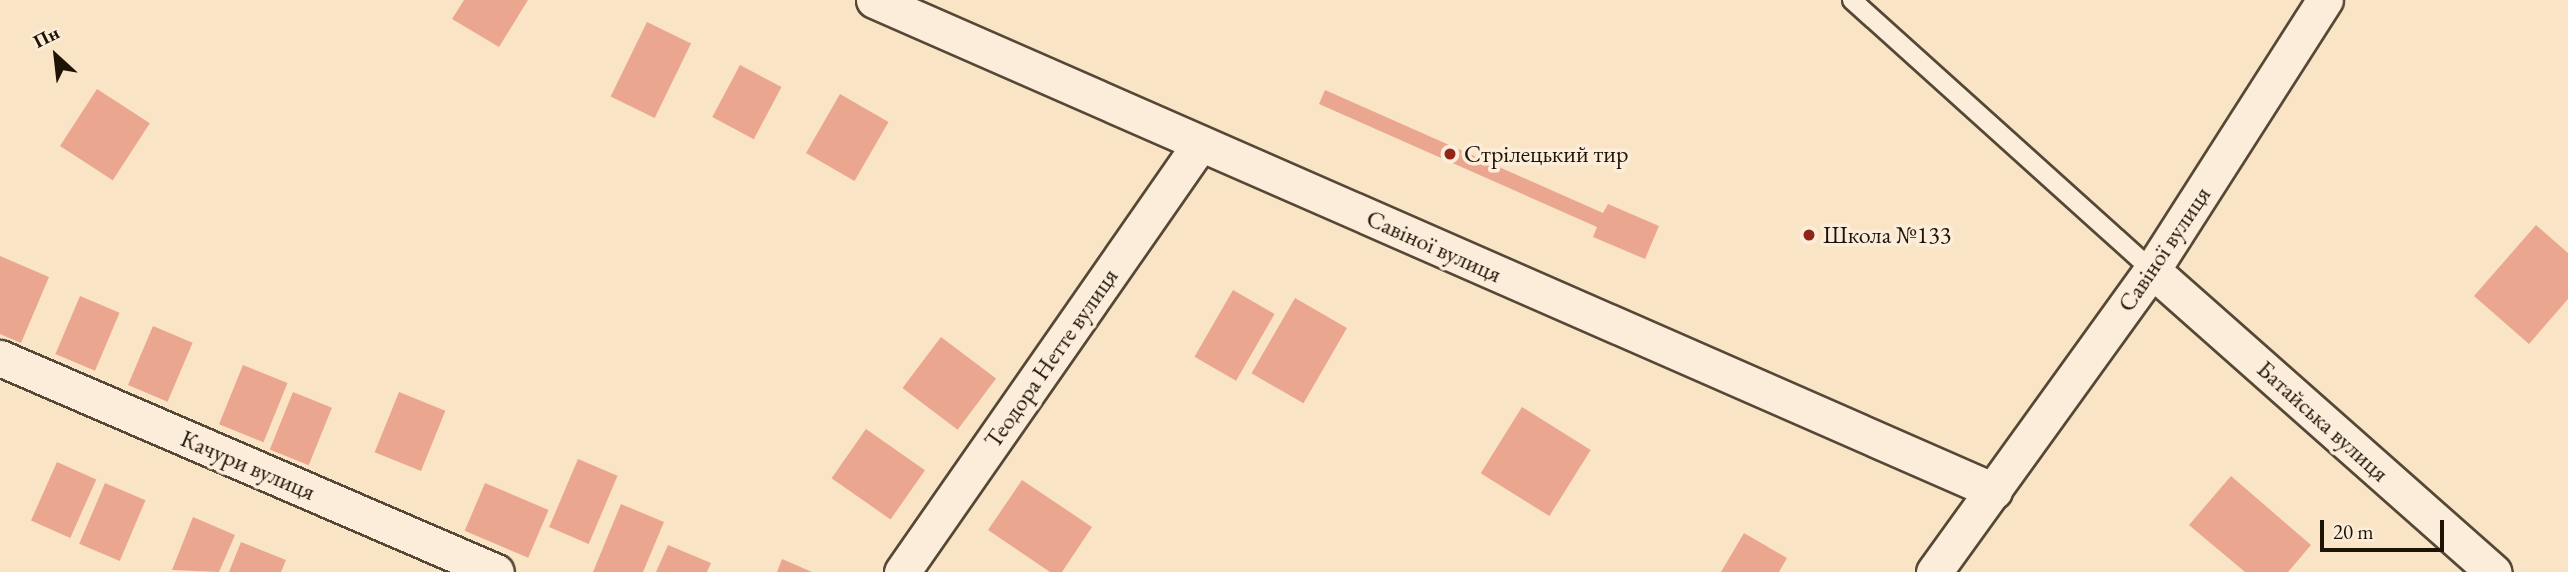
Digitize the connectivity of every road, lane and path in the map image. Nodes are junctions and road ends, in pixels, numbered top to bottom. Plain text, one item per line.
1 (874, 0) edge
2 (1852, 0) edge
3 (2325, 0) edge
4 (1200, 144) junction
5 (2152, 270) junction
6 (0, 358) edge
7 (1994, 491) junction
8 (496, 572) edge
9 (902, 572) edge
10 (1934, 572) edge
11 (2493, 572) edge

1 - 4 street, Савіної вулиця
2 - 5 lane
3 - 5 street, Савіної вулиця
4 - 7 street, Савіної вулиця
4 - 9 street, Теодора Нетте вулиця
5 - 7 street, Савіної вулиця
5 - 11 street, Батайська вулиця
6 - 8 street, Качури вулиця
7 - 10 street, Савіної вулиця

